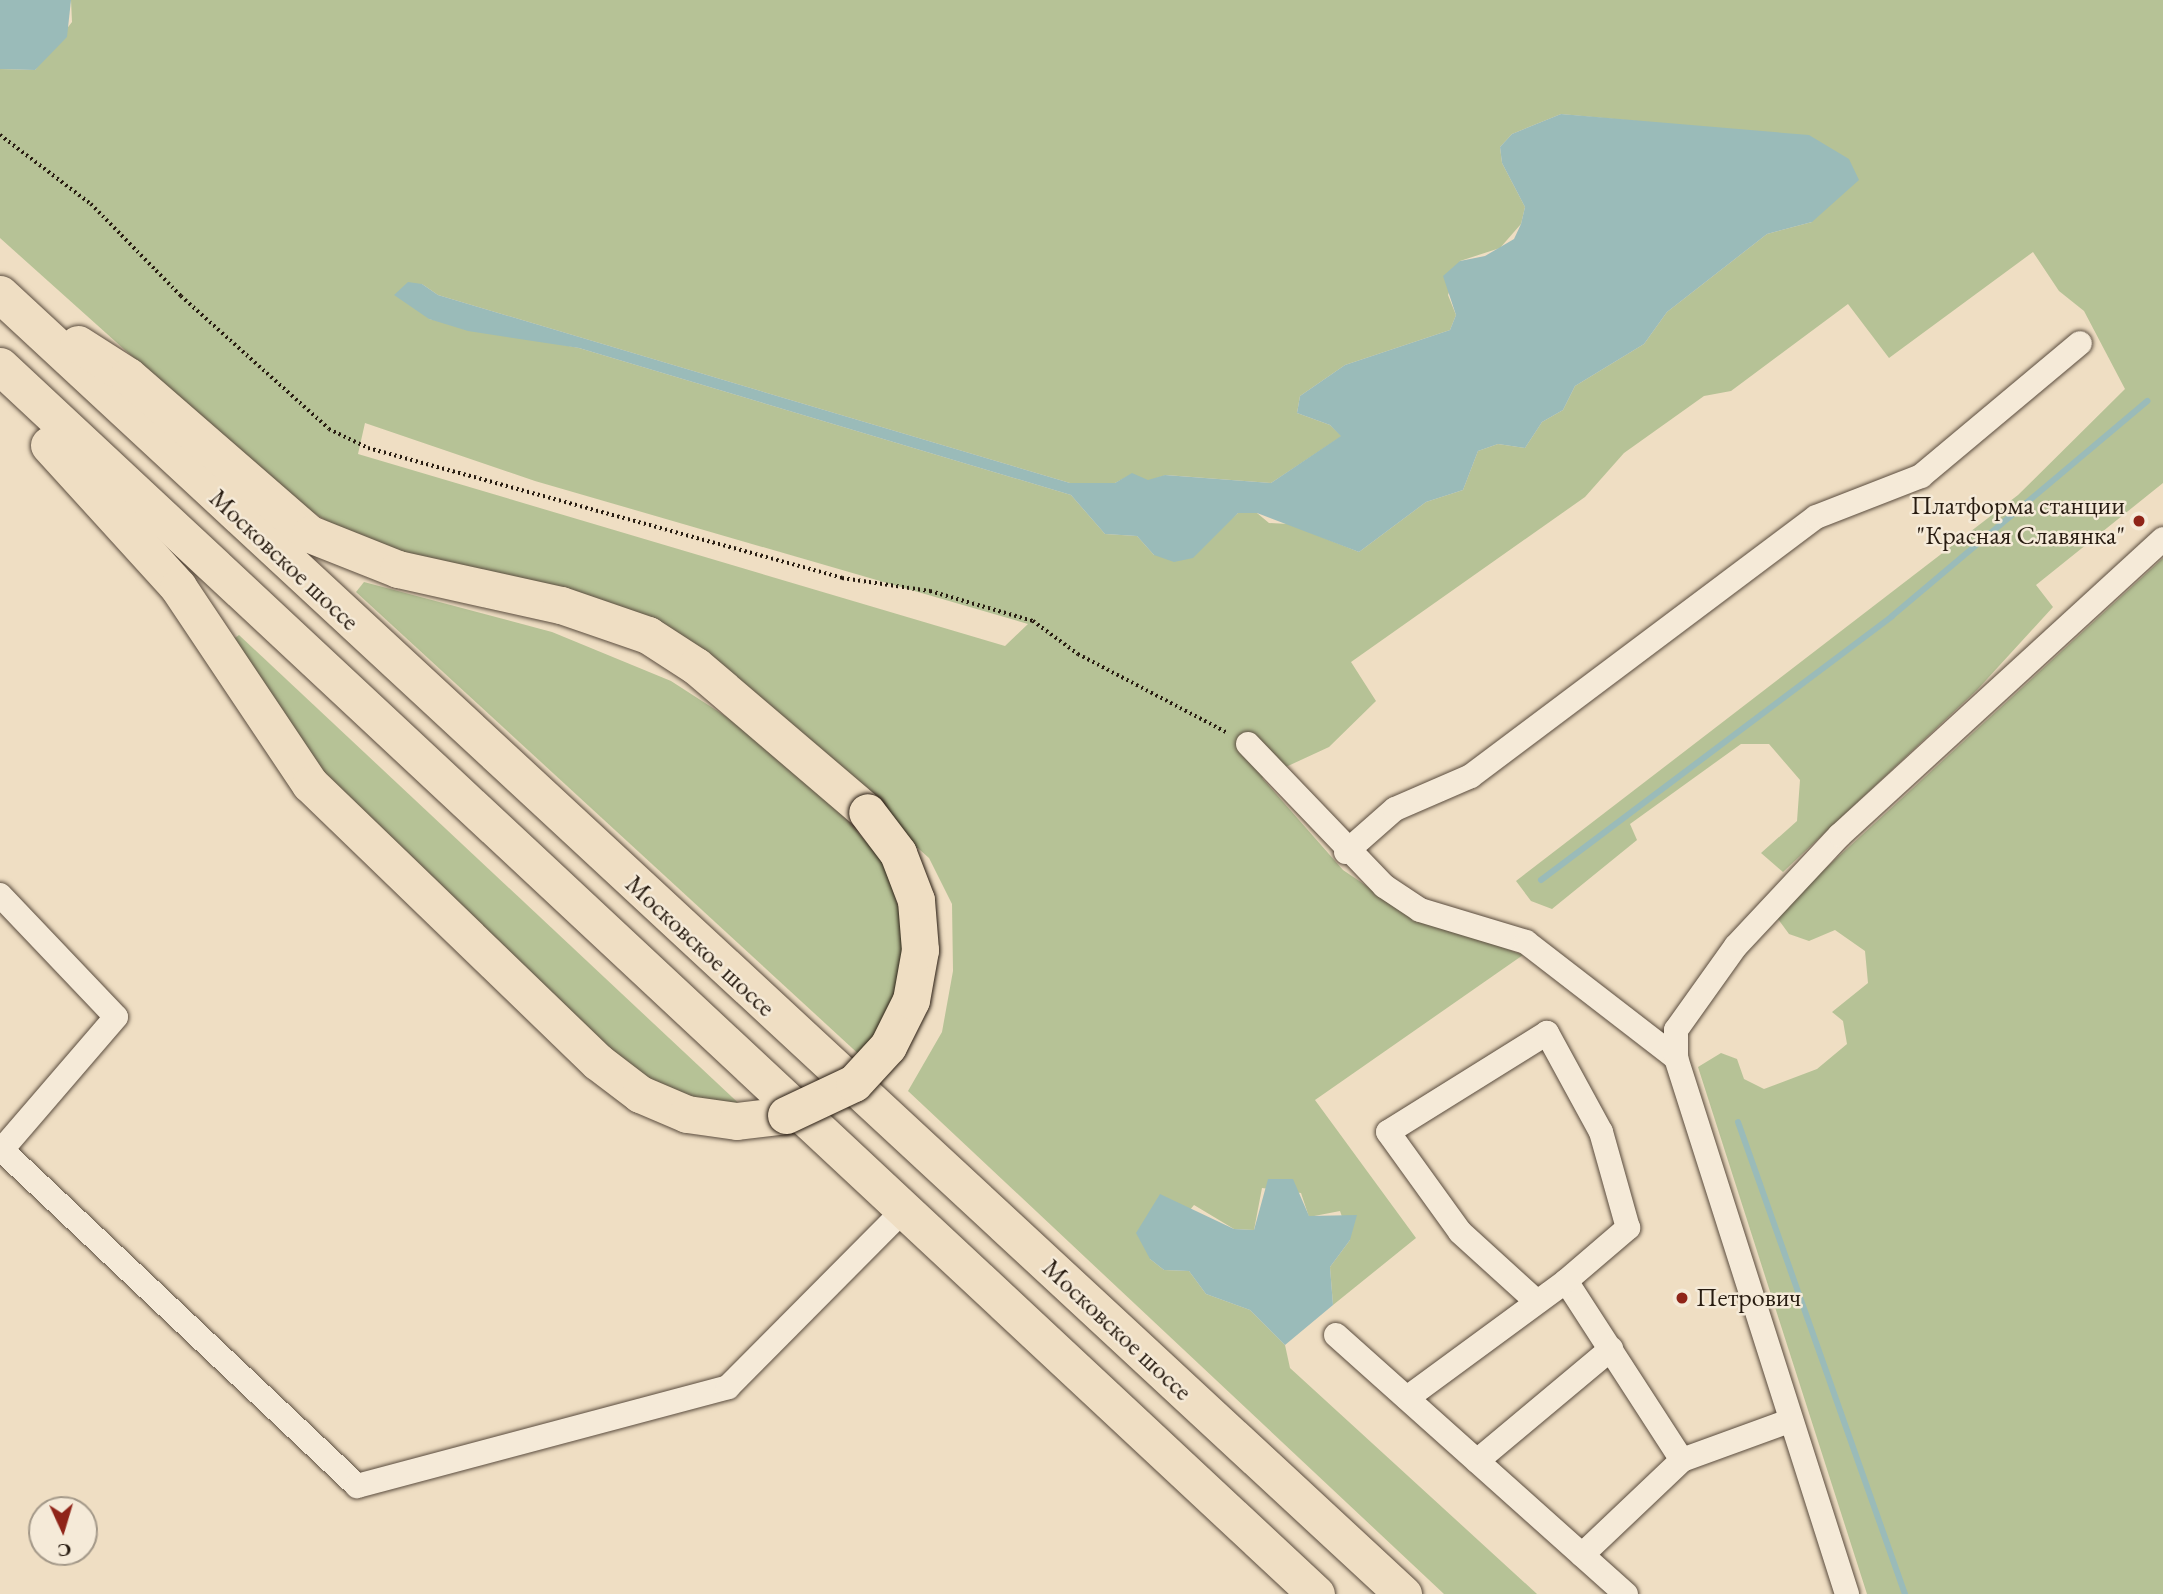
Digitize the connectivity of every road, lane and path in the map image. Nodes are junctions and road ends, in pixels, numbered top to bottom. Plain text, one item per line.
1 (0, 135) edge
2 (2, 296) edge
3 (2080, 343) dead end
4 (0, 366) edge
5 (0, 381) edge
6 (2163, 539) edge
7 (1248, 744) joint
8 (1346, 852) junction
9 (0, 895) edge
10 (1676, 1058) junction
11 (1, 1151) edge
12 (905, 1209) junction
13 (1566, 1281) junction
14 (1538, 1302) junction
15 (1336, 1335) dead end
16 (1611, 1349) junction
17 (1407, 1398) junction
18 (1789, 1421) junction
19 (1682, 1460) junction
20 (1477, 1461) junction
21 (1582, 1555) junction
22 (1316, 1594) edge
23 (1403, 1594) edge
24 (1626, 1594) edge
25 (1847, 1594) edge

1 - 7 path
2 - 5 highway, bridge
2 - 23 highway, Московское шоссе
3 - 8 street
4 - 12 highway, Московское шоссе
6 - 10 street
7 - 8 street
8 - 10 street
9 - 11 street
10 - 18 street
11 - 12 street
12 - 22 highway, Московское шоссе
13 - 14 street
13 - 14 street
13 - 16 street
14 - 17 street
15 - 17 street
16 - 19 street
16 - 20 street
17 - 20 street
18 - 19 street
18 - 25 street
19 - 21 street
20 - 21 street
21 - 24 street

